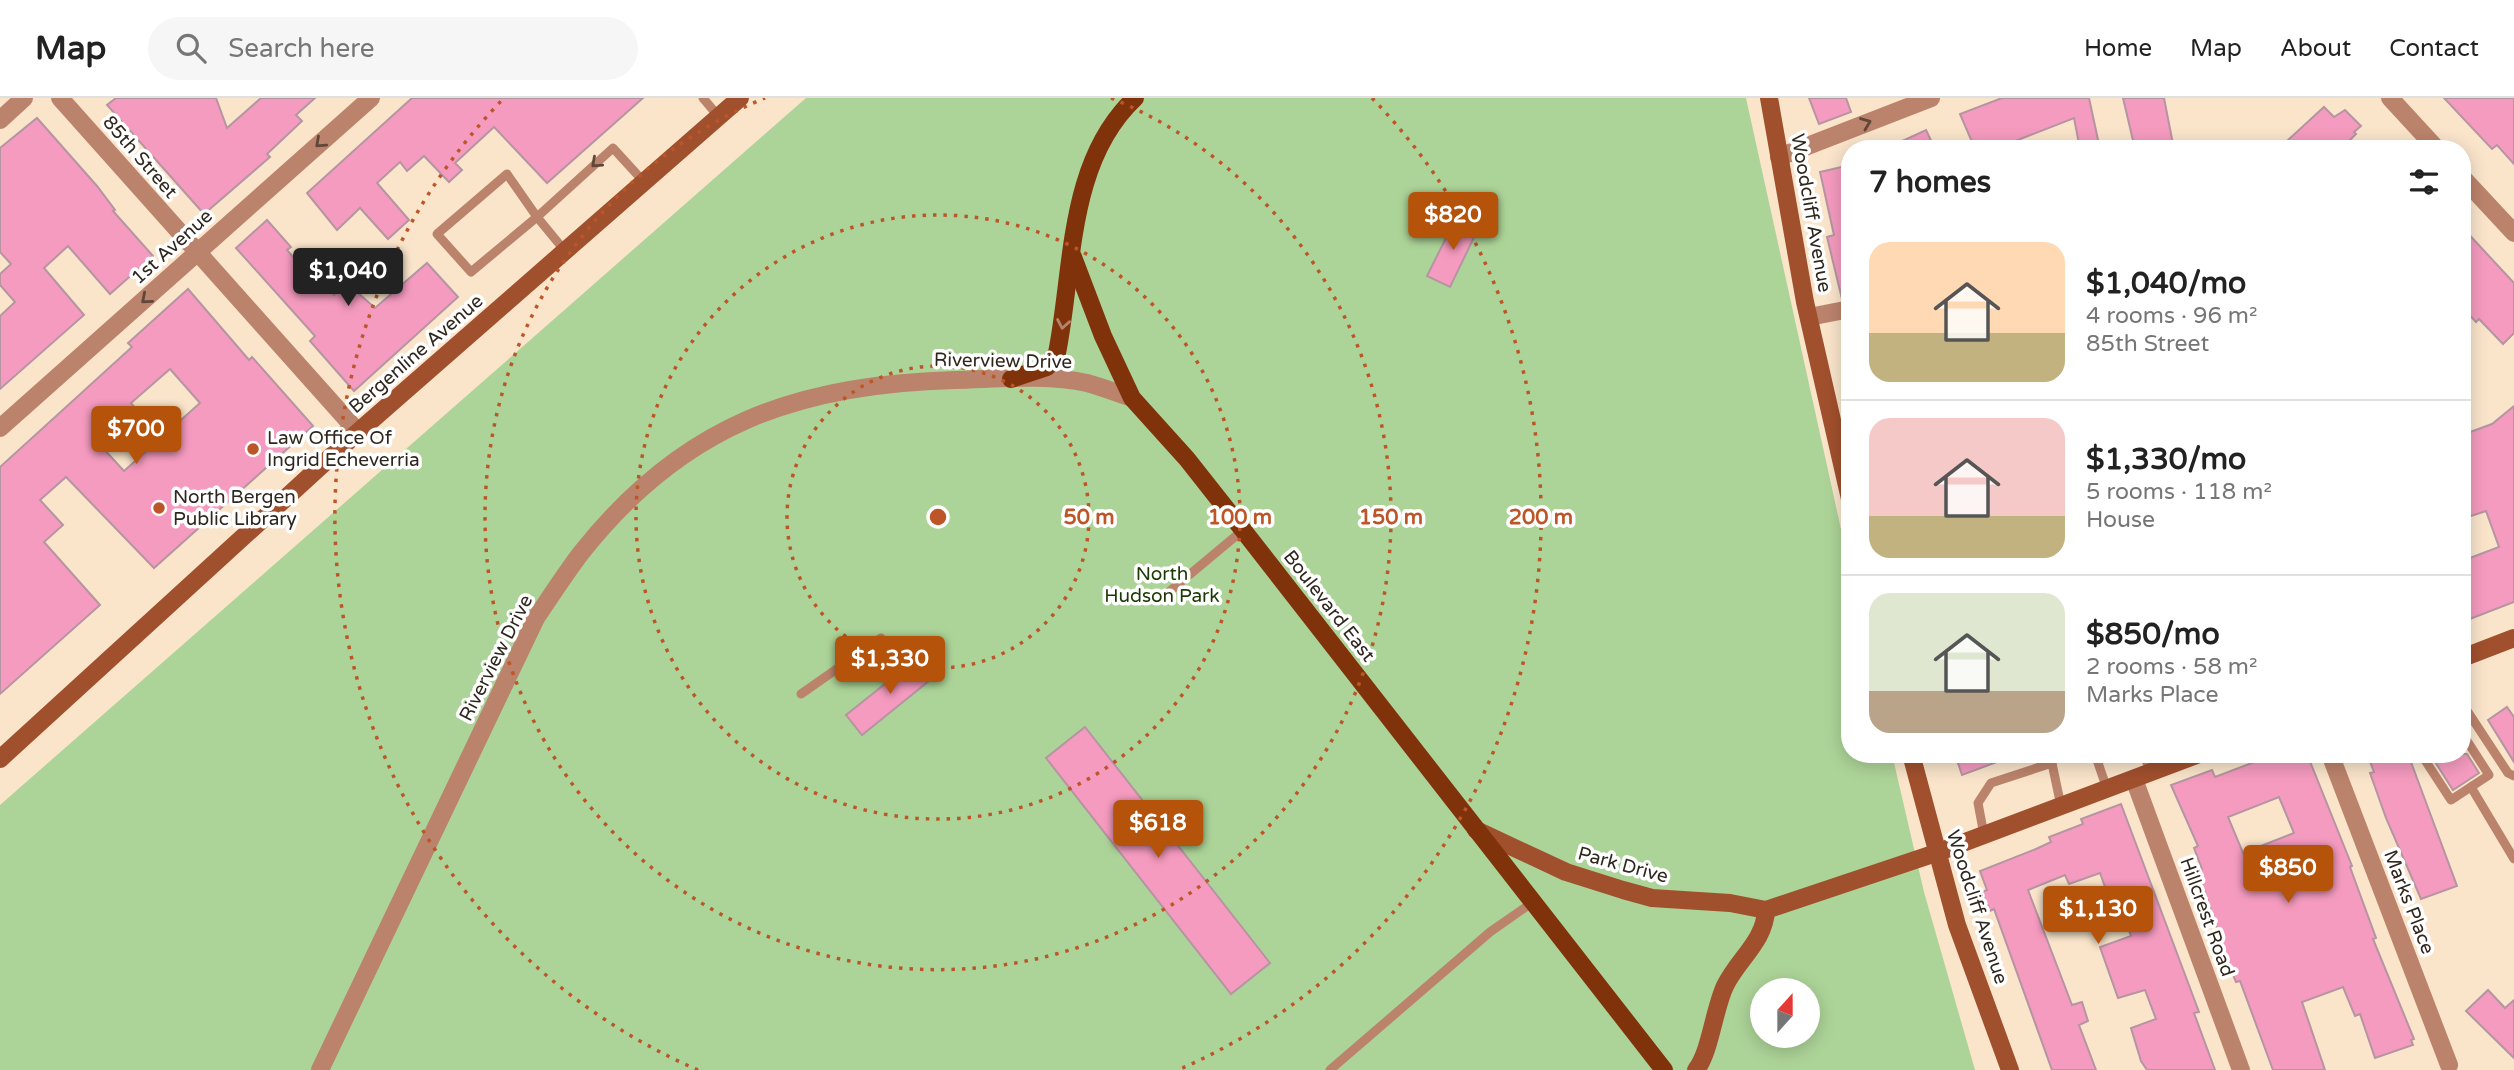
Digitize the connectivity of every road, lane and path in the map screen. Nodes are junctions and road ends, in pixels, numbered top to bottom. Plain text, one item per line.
1 (24, 98) edge
2 (60, 98) edge
3 (371, 98) edge
4 (703, 98) edge
5 (740, 98) edge
6 (1135, 98) edge
7 (1769, 98) edge
8 (1931, 98) edge
9 (2390, 98) edge
10 (719, 117) junction
11 (0, 120) edge
12 (2429, 140) edge
13 (1779, 157) junction
14 (644, 182) junction
15 (2471, 187) edge
16 (537, 217) junction
17 (2514, 233) edge
18 (565, 251) junction
19 (197, 253) junction
20 (1073, 257) junction
21 (1841, 311) edge
22 (1809, 317) junction
23 (1011, 379) junction
24 (1132, 398) junction
25 (0, 428) edge
26 (358, 432) junction
27 (1841, 459) edge
28 (1243, 530) junction
29 (1164, 596) dead end
30 (881, 638) dead end
31 (2514, 638) edge
32 (2471, 655) edge
33 (802, 694) dead end
34 (2471, 717) edge
35 (2471, 746) edge
36 (0, 759) edge
37 (1913, 763) edge
38 (2041, 763) edge
39 (2052, 763) edge
40 (2098, 763) edge
41 (2143, 763) edge
42 (2176, 763) edge
43 (2333, 763) edge
44 (2427, 763) edge
45 (2142, 776) junction
46 (2514, 776) edge
47 (2471, 787) junction
48 (2107, 789) junction
49 (2061, 806) junction
50 (1476, 830) junction
51 (1984, 835) junction
52 (1936, 853) junction
53 (2514, 859) edge
54 (1533, 902) junction
55 (1766, 910) junction
56 (2449, 1065) dead end
57 (320, 1070) edge
58 (1330, 1070) edge
59 (1664, 1070) edge
60 (1696, 1070) edge
61 (2010, 1070) edge
62 (2241, 1070) edge

1 - 11 street
2 - 19 street, 85th Street
3 -> 19 street, 1st Avenue
4 - 10 lane
5 - 10 main road, Bergenline Avenue
6 - 20 main road, Boulevard East
7 - 13 main road, Woodcliff Avenue
13 -> 8 street
9 - 12 street
10 - 14 main road, Bergenline Avenue
13 - 22 main road, Woodcliff Avenue
14 -> 16 lane
14 - 18 main road, Bergenline Avenue
15 - 17 street
16 - 16 lane
16 - 18 lane
18 - 26 main road, Bergenline Avenue
19 -> 25 street, 1st Avenue
19 - 26 street, 85th Street
20 -> 23 main road
20 - 24 main road, Boulevard East
21 - 22 street
22 - 27 main road, Woodcliff Avenue
23 - 24 street, Riverview Drive
23 - 57 street, Riverview Drive
24 - 28 main road, Boulevard East
26 - 36 main road, Bergenline Avenue
28 - 29 lane
28 - 50 main road, Boulevard East
30 - 33 lane
31 - 32 main road
34 - 46 lane
35 - 47 lane
37 - 52 main road, Woodcliff Avenue
38 - 51 lane
39 - 49 lane
40 - 48 lane
41 - 45 lane
42 - 45 main road, Park Drive
43 - 56 street, Marks Place
44 - 47 lane
45 - 48 main road, Park Drive
45 - 62 street, Hillcrest Road
47 - 53 lane
48 - 49 main road, Park Drive
49 - 51 main road, Park Drive
50 - 54 main road, Boulevard East
50 - 55 main road, Park Drive
51 - 52 main road, Park Drive
52 - 55 main road, Park Drive
52 - 61 main road, Woodcliff Avenue
54 - 58 lane
54 - 59 main road, Boulevard East
55 - 60 main road

